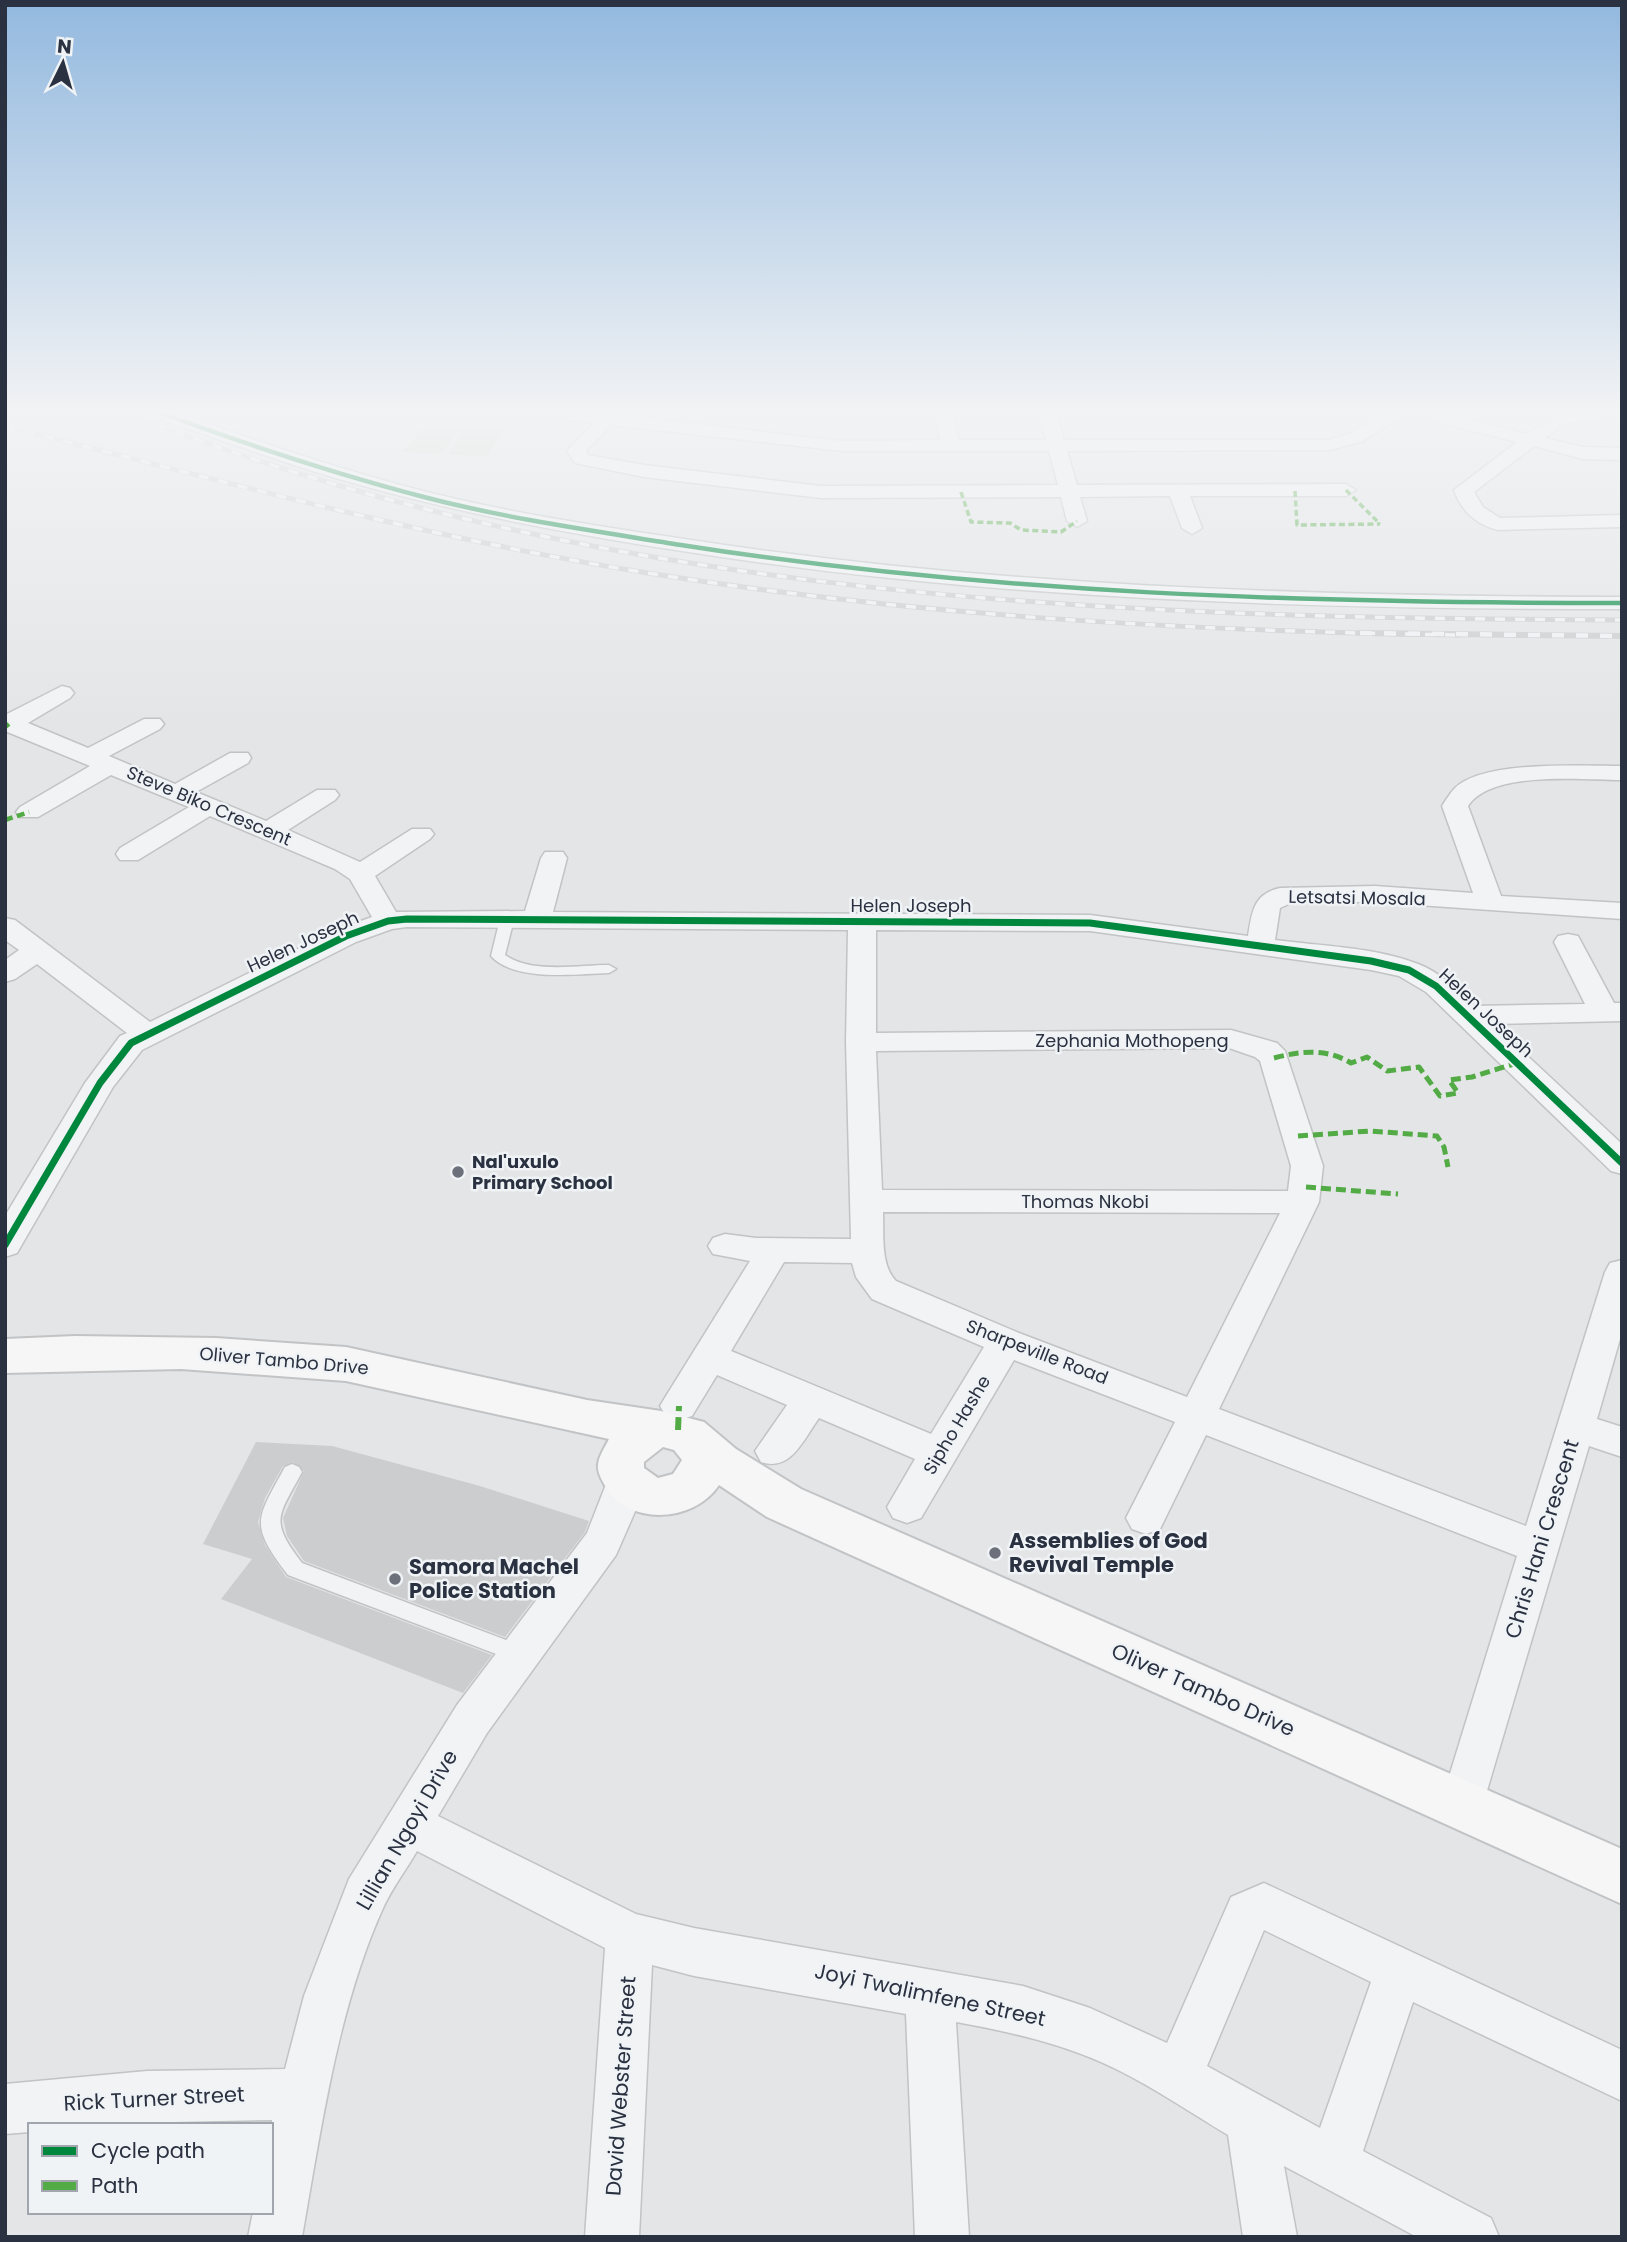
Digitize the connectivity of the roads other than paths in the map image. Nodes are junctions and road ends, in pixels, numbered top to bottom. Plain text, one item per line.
1 (512, 515) edge
2 (1075, 515) edge
3 (1187, 515) edge
4 (1481, 515) edge
5 (1077, 521) dead end
6 (1622, 521) edge
7 (1192, 528) dead end
8 (1622, 603) edge
9 (62, 692) dead end
10 (7, 723) edge
11 (152, 724) dead end
12 (239, 758) dead end
13 (100, 761) junction
14 (1622, 773) edge
15 (176, 793) junction
16 (326, 794) dead end
17 (209, 806) junction
18 (29, 811) dead end
19 (269, 831) junction
20 (421, 834) dead end
21 (129, 854) dead end
22 (554, 858) dead end
23 (360, 874) junction
24 (1490, 904) junction
25 (1622, 911) edge
26 (507, 919) junction
27 (537, 919) junction
28 (387, 921) junction
29 (862, 922) junction
30 (5, 926) edge
31 (1568, 942) dead end
32 (1260, 944) junction
33 (38, 950) junction
34 (609, 969) dead end
35 (5, 973) edge
36 (1612, 1012) edge
37 (1468, 1015) junction
38 (146, 1033) junction
39 (861, 1042) junction
40 (1622, 1163) edge
41 (868, 1201) junction
42 (1302, 1202) junction
43 (5, 1245) edge
44 (725, 1246) dead end
45 (774, 1250) junction
46 (868, 1251) junction
47 (1622, 1272) edge
48 (1006, 1342) junction
49 (5, 1356) edge
50 (710, 1357) junction
51 (812, 1400) junction
52 (558, 1413) junction
53 (1198, 1413) junction
54 (670, 1418) junction
55 (1575, 1426) junction
56 (1622, 1442) edge
57 (703, 1448) junction
58 (774, 1451) dead end
59 (941, 1454) junction
60 (292, 1472) dead end
61 (624, 1475) junction
62 (676, 1494) junction
63 (783, 1503) junction
64 (907, 1507) dead end
65 (1146, 1518) dead end
66 (603, 1543) junction
67 (1540, 1548) junction
68 (520, 1654) junction
69 (1462, 1806) junction
70 (407, 1826) junction
71 (1622, 1877) edge
72 (630, 1936) junction
73 (1400, 1969) junction
74 (930, 1994) junction
75 (1622, 2076) edge
76 (1177, 2077) junction
77 (303, 2094) junction
78 (5, 2109) edge
79 (1251, 2120) junction
80 (1334, 2164) junction
81 (275, 2237) edge
82 (612, 2237) edge
83 (942, 2237) edge
84 (1270, 2237) edge
85 (1472, 2237) edge

1 - 8 street
2 - 5 street
3 - 7 street
4 - 6 street
9 - 10 street
10 - 13 street, Steve Biko Crescent
11 - 13 street
12 - 15 street
13 - 15 street, Steve Biko Crescent
13 - 18 street
14 - 24 street
15 - 17 street, Steve Biko Crescent
16 - 19 street
17 - 19 street, Steve Biko Crescent
17 - 21 street
19 - 23 street, Steve Biko Crescent
20 - 23 street
22 - 27 street
23 - 28 street
24 - 25 street, Letsatsi Mosala
24 - 32 street, Letsatsi Mosala
26 - 27 street, Helen Joseph
26 - 28 street, Helen Joseph
26 - 34 lane
27 - 29 street, Helen Joseph
28 - 38 street, Helen Joseph
29 - 32 street, Helen Joseph
29 - 39 street, Sharpeville Road
30 - 33 street
31 - 36 street
32 - 37 street, Helen Joseph
33 - 35 street
33 - 38 street
36 - 37 street
37 - 40 street, Helen Joseph
38 - 43 street
39 - 41 street, Sharpeville Road
39 - 42 street, Zephania Mothopeng
41 - 42 street, Thomas Nkobi
41 - 46 street, Sharpeville Road
42 - 53 street, Zephania Mothopeng
44 - 45 street
45 - 46 street
45 - 50 street
46 - 48 street, Sharpeville Road
47 - 55 street, Chris Hani Crescent
48 - 53 street, Sharpeville Road
48 - 59 street, Sipho Hashe
49 - 52 street, Oliver Tambo Drive
50 - 51 street
50 - 54 street
51 - 58 street
51 - 59 street
52 - 54 street, Oliver Tambo Drive
52 - 61 street, Oliver Tambo Drive
53 - 65 street, Zephania Mothopeng
53 - 67 street, Sharpeville Road
54 - 57 street
54 - 61 street
55 - 56 street
55 - 67 street, Chris Hani Crescent
57 - 62 street
57 - 63 street, Oliver Tambo Drive
59 - 64 street, Sipho Hashe
60 - 68 lane
61 - 62 street
61 - 66 street
62 - 63 street, Oliver Tambo Drive
62 - 66 street
63 - 69 street, Oliver Tambo Drive
66 - 68 street, Lillian Ngoyi Drive
67 - 69 street, Chris Hani Crescent
68 - 70 street, Lillian Ngoyi Drive
69 - 71 street, Oliver Tambo Drive
70 - 72 street, Joyi Twalimfene Street
70 - 77 street, Lillian Ngoyi Drive
72 - 74 street, Joyi Twalimfene Street
72 - 82 street, David Webster Street
73 - 75 street
73 - 76 street
73 - 80 street
74 - 76 street, Joyi Twalimfene Street
74 - 83 street
76 - 79 street, Joyi Twalimfene Street
77 - 78 street, Rick Turner Street
77 - 81 street, Lillian Ngoyi Drive
79 - 80 street, Joyi Twalimfene Street
79 - 84 street
80 - 85 street, Joyi Twalimfene Street

